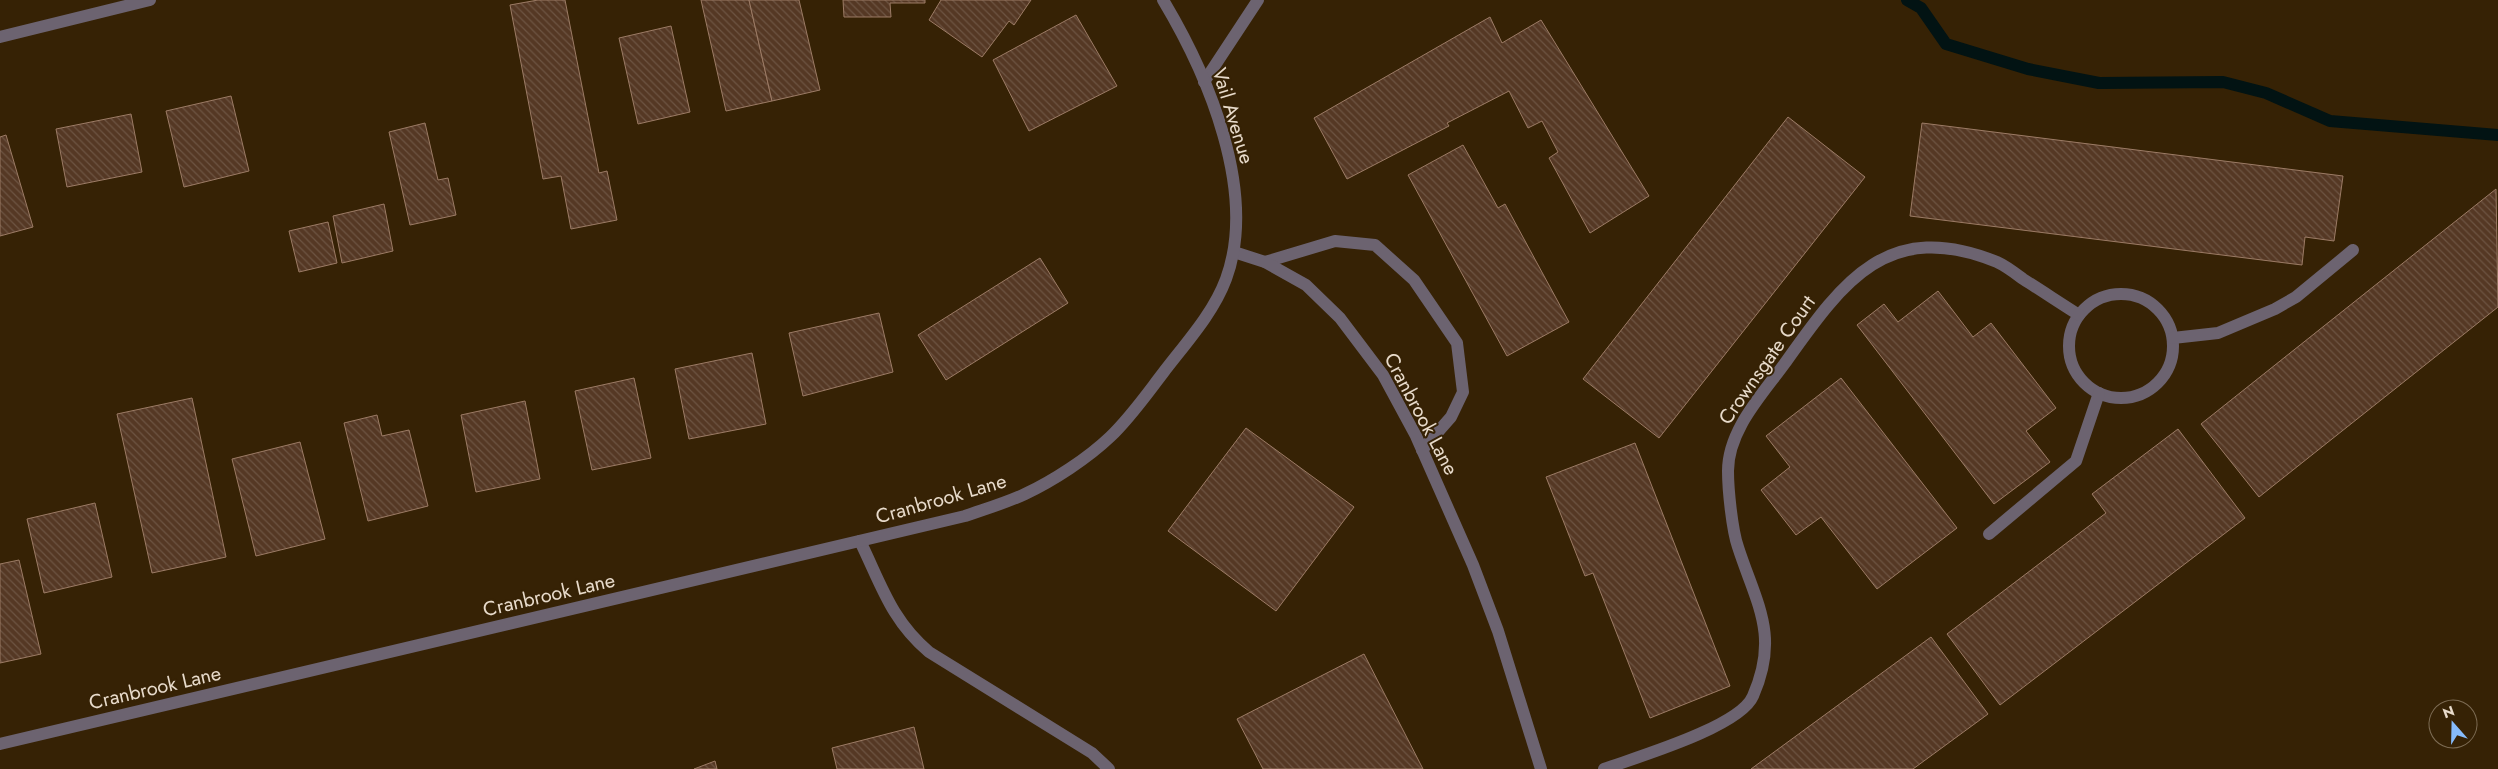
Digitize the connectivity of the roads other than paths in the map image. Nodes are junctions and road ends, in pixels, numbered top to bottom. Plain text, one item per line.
1 (150, 0) edge
2 (1163, 0) edge
3 (1258, 0) edge
4 (0, 37) edge
5 (1204, 82) junction
6 (2352, 250) dead end
7 (1234, 252) junction
8 (1265, 262) junction
9 (2079, 315) junction
10 (2173, 338) junction
11 (2099, 393) junction
12 (1422, 450) junction
13 (1989, 534) dead end
14 (860, 541) junction
15 (0, 744) edge
16 (1109, 769) edge
17 (1541, 769) edge
18 (1604, 769) edge

1 - 4 street
2 - 5 street, Vail Avenue
3 - 5 street
5 - 7 street, Vail Avenue
6 - 10 street
7 - 8 street, Cranbrook Lane
7 - 14 street, Cranbrook Lane
8 - 12 street, Cranbrook Lane
8 - 12 street
9 - 10 street
9 - 11 street
9 - 18 street, Crownsgate Court
10 - 11 street
11 - 13 street
12 - 17 street, Cranbrook Lane
14 - 15 street, Cranbrook Lane
14 - 16 street

